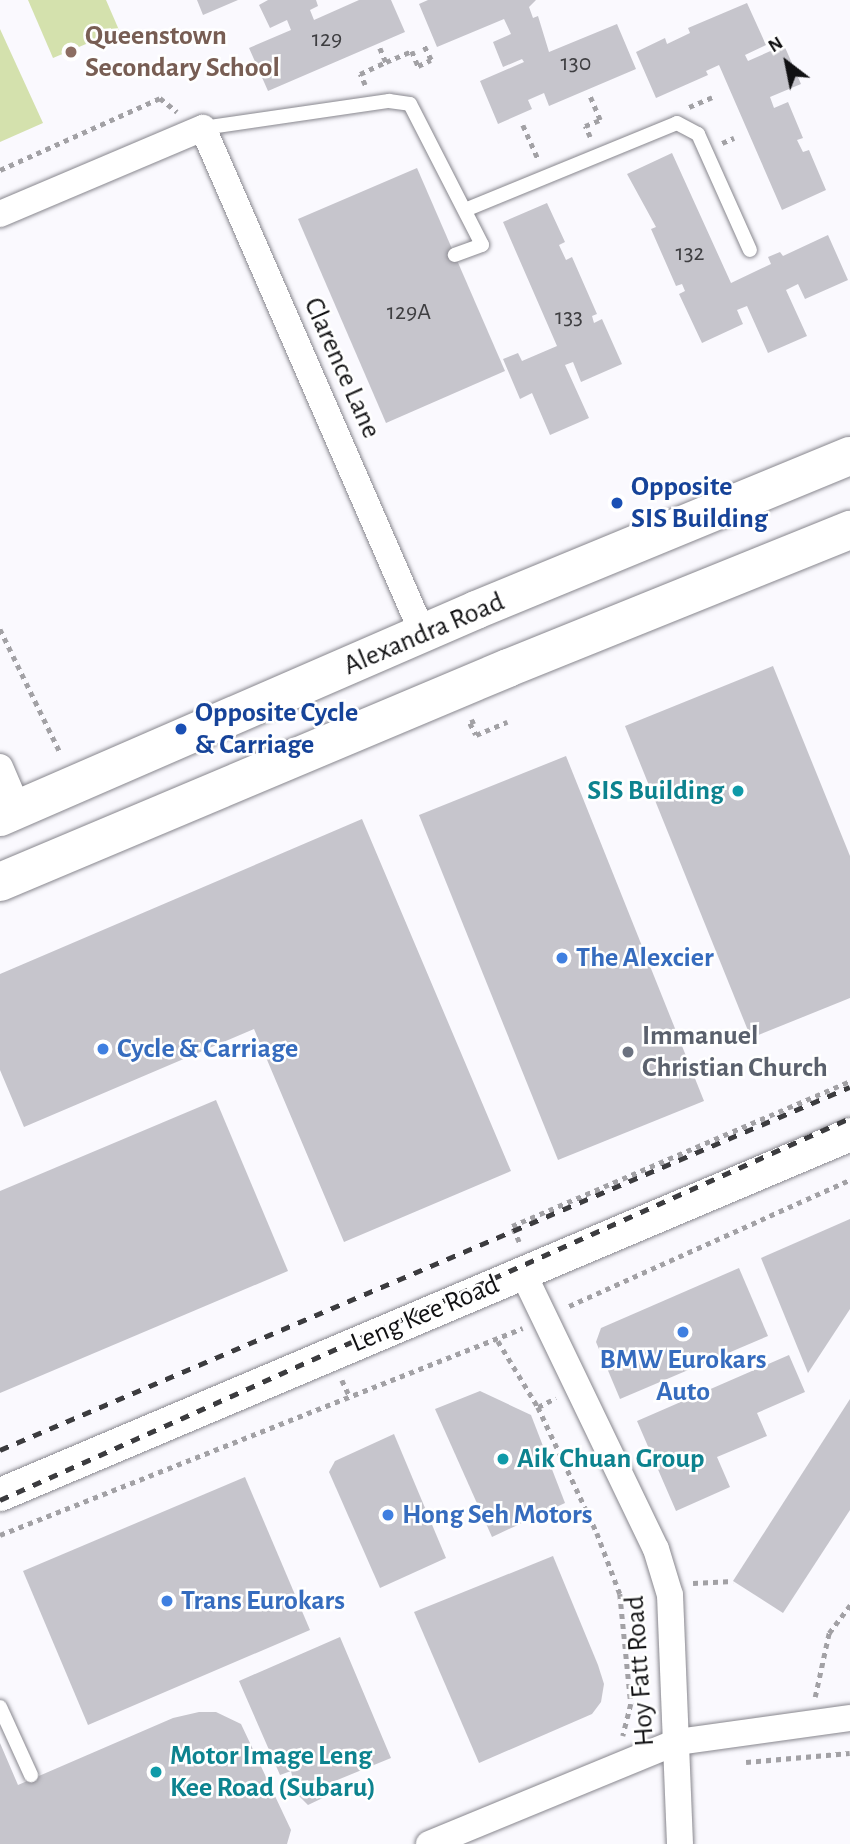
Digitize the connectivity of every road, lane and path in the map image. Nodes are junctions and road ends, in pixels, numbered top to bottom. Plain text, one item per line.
1 (424, 46) dead end
2 (380, 48) dead end
3 (523, 125) dead end
4 (195, 131) junction
5 (543, 169) dead end
6 (0, 170) edge
7 (465, 210) junction
8 (0, 214) edge
9 (750, 250) dead end
10 (455, 256) dead end
11 (850, 456) edge
12 (850, 530) edge
13 (0, 629) edge
14 (423, 634) junction
15 (481, 718) dead end
16 (507, 722) dead end
17 (61, 754) dead end
18 (0, 767) edge
19 (9, 813) edge
20 (0, 882) edge
21 (850, 1081) edge
22 (850, 1134) edge
23 (850, 1180) edge
24 (522, 1259) junction
25 (544, 1318) junction
26 (498, 1341) junction
27 (0, 1494) edge
28 (0, 1535) edge
29 (733, 1581) dead end
30 (692, 1583) dead end
31 (850, 1605) edge
32 (813, 1706) dead end
33 (0, 1707) edge
34 (850, 1718) edge
35 (621, 1739) dead end
36 (677, 1742) junction
37 (850, 1753) edge
38 (741, 1763) dead end
39 (31, 1775) dead end
40 (429, 1844) edge
41 (680, 1844) edge

1 - 2 path
3 - 5 path
4 - 6 path
4 - 7 lane
4 - 8 street
4 - 14 street, Clarence Lane
7 - 9 lane
7 - 10 lane
11 - 14 main road, Alexandra Road
12 - 20 main road
13 - 17 path
14 - 19 main road, Alexandra Road
15 - 16 path
18 - 19 street
21 - 24 path
22 - 24 street, Leng Kee Road
23 - 25 path
24 - 25 street, Hoy Fatt Road
24 - 27 street, Leng Kee Road
25 - 26 path
25 - 36 street, Hoy Fatt Road
26 - 28 path
26 - 35 path
29 - 30 path
31 - 32 path
33 - 39 lane
34 - 36 street
36 - 40 street
36 - 41 street, Hoy Fatt Road
37 - 38 path

